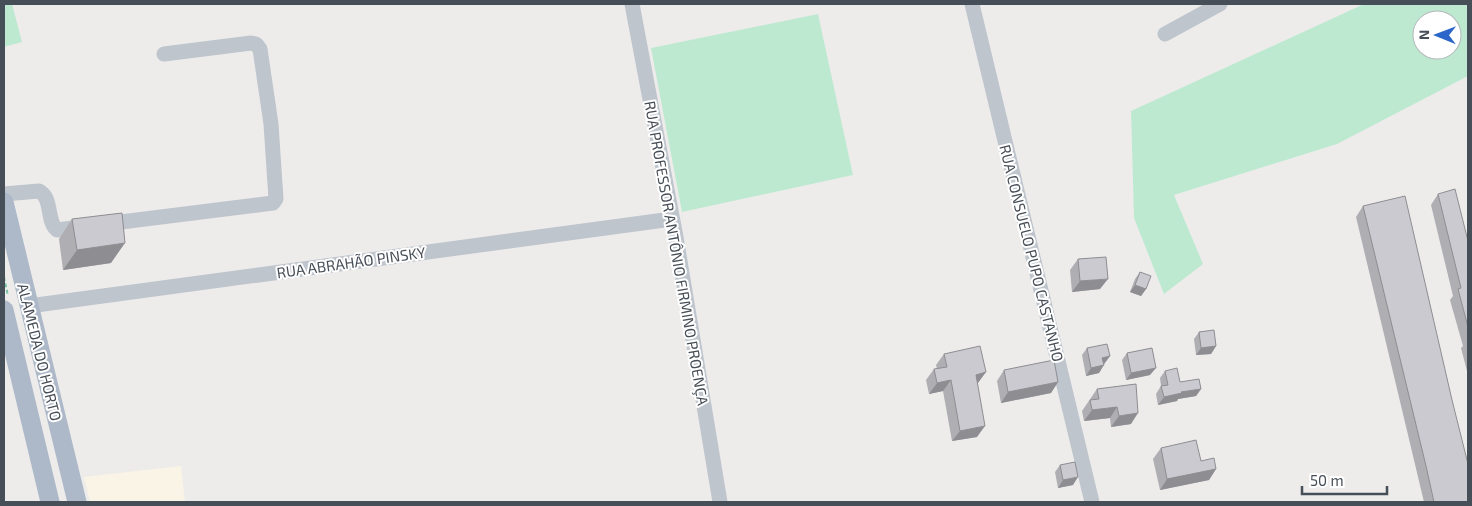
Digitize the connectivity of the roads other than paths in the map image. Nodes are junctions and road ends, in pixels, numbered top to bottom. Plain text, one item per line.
1 (632, 4) edge
2 (972, 4) edge
3 (1220, 4) edge
4 (1165, 34) dead end
5 (164, 54) dead end
6 (4, 194) edge
7 (4, 202) edge
8 (672, 219) junction
9 (29, 306) junction
10 (4, 310) edge
11 (50, 502) edge
12 (77, 502) edge
13 (720, 502) edge
14 (1092, 502) edge

1 - 8 street, RUA PROFESSOR ANTÔNIO FIRMINO PROENÇA
2 - 14 street, RUA CONSUELO PUPO CASTANHO
3 - 4 street
5 - 6 street
7 - 9 main road, ALAMEDA DO HORTO
8 - 9 street, RUA ABRAHÃO PINSKY
8 - 13 street, RUA PROFESSOR ANTÔNIO FIRMINO PROENÇA
9 - 12 main road, ALAMEDA DO HORTO
10 - 11 main road, ALAMEDA DO HORTO

